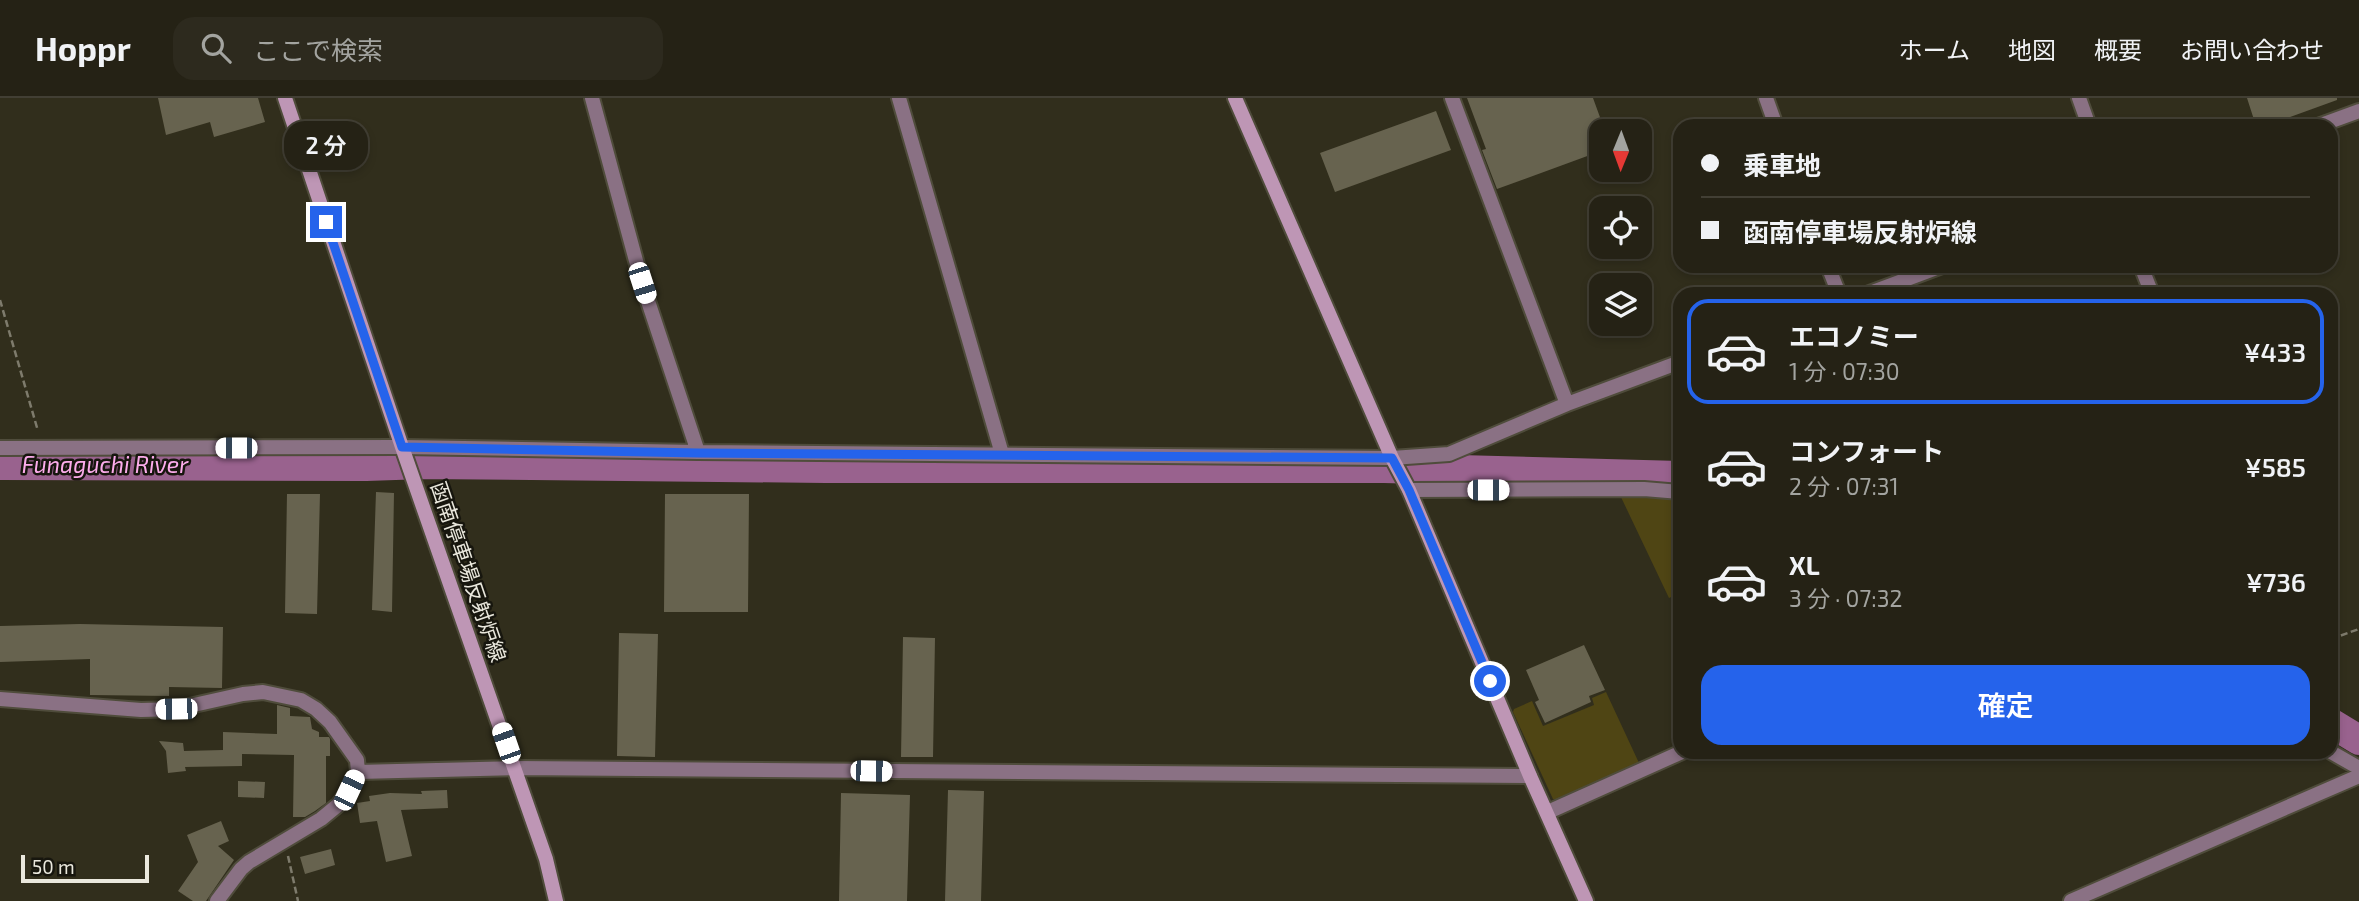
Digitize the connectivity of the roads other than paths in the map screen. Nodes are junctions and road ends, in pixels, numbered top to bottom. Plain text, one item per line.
1 (285, 98) edge
2 (592, 98) edge
3 (900, 98) edge
4 (1235, 98) edge
5 (1452, 98) edge
6 (1766, 98) edge
7 (2079, 98) edge
8 (2359, 111) edge
9 (1774, 119) edge
10 (2086, 119) edge
11 (2337, 119) edge
12 (1923, 273) edge
13 (1886, 287) edge
14 (1673, 365) edge
15 (1567, 404) junction
16 (0, 448) edge
17 (404, 452) junction
18 (698, 453) junction
19 (1002, 454) junction
20 (1392, 458) junction
21 (1409, 490) junction
22 (1673, 491) edge
23 (0, 699) edge
24 (1673, 756) edge
25 (2338, 756) edge
26 (515, 768) junction
27 (2359, 768) edge
28 (358, 772) junction
29 (1530, 776) junction
30 (2359, 776) edge
31 (1548, 811) junction
32 (217, 901) edge
33 (556, 901) edge
34 (1586, 901) edge
35 (2071, 901) edge

1 - 17 street, 函南停車場反射炉線
2 - 18 street
3 - 19 street
4 - 20 street
5 - 15 street
6 - 9 street
7 - 10 street
8 - 11 street
12 - 13 street
14 - 15 street
15 - 20 street
16 - 17 street
17 - 18 street
17 - 26 street, 函南停車場反射炉線
18 - 19 street
19 - 20 street
20 - 21 street
21 - 22 street
21 - 29 street
23 - 28 street
24 - 31 street
25 - 27 street
26 - 28 street
26 - 29 street
26 - 33 street, 函南停車場反射炉線
28 - 32 street
29 - 31 street
30 - 35 street
31 - 34 street

